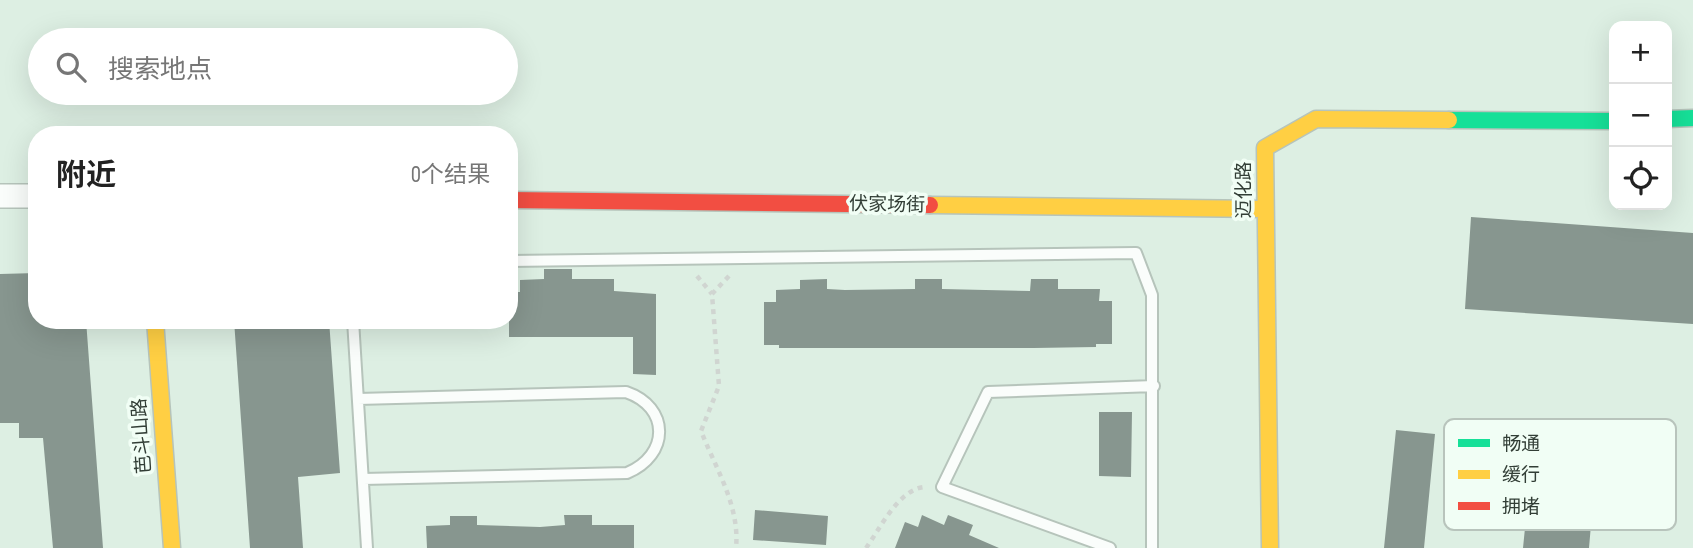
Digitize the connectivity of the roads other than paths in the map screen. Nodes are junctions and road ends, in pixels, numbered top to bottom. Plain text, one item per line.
1 (1693, 118) edge
2 (1672, 119) edge
3 (1609, 121) edge
4 (28, 196) edge
5 (0, 197) edge
6 (518, 200) edge
7 (1264, 209) junction
8 (518, 261) edge
9 (156, 329) edge
10 (354, 329) edge
11 (1154, 387) junction
12 (358, 399) junction
13 (363, 479) junction
14 (172, 548) edge
15 (368, 548) edge
16 (1110, 548) edge
17 (1152, 548) edge
18 (1270, 548) edge

1 - 2 street
3 - 7 street, 迈化路
4 - 5 street
6 - 7 street, 伏家场街
7 - 18 street, 迈化路
8 - 11 lane
9 - 14 street, 芭斗山路
10 - 12 lane
11 - 16 lane
11 - 17 lane
12 - 13 lane
12 - 13 lane
13 - 15 lane

